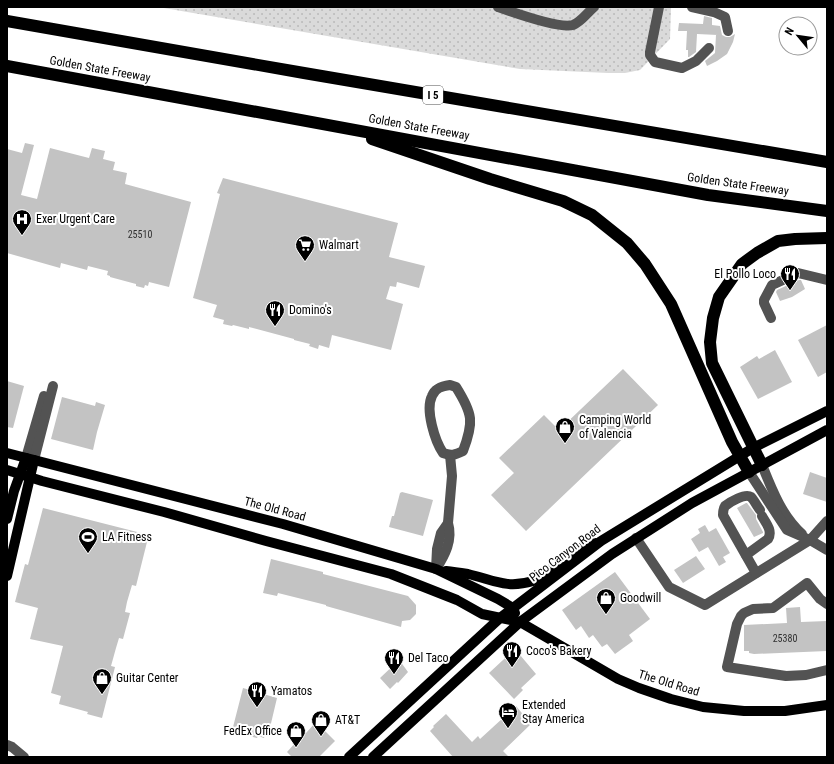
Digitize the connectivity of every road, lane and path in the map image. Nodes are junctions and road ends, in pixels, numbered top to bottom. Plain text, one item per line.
1 (498, 7) edge
2 (594, 7) edge
3 (659, 7) edge
4 (692, 7) edge
5 (7, 21) edge
6 (728, 32) dead end
7 (709, 48) dead end
8 (10, 66) edge
9 (332, 126) junction
10 (827, 162) edge
11 (827, 211) edge
12 (827, 238) edge
13 (827, 280) edge
14 (771, 318) dead end
15 (50, 385) dead end
16 (827, 411) edge
17 (827, 430) edge
18 (753, 448) junction
19 (7, 452) edge
20 (450, 455) junction
21 (739, 456) junction
22 (30, 459) junction
23 (762, 465) junction
24 (7, 470) edge
25 (749, 472) junction
26 (20, 474) junction
27 (30, 477) junction
28 (7, 518) edge
29 (827, 521) edge
30 (636, 538) junction
31 (810, 540) junction
32 (600, 541) junction
33 (827, 550) edge
34 (746, 555) junction
35 (436, 569) junction
36 (756, 573) junction
37 (7, 576) edge
38 (827, 604) edge
39 (513, 608) junction
40 (500, 618) junction
41 (520, 622) junction
42 (827, 670) edge
43 (827, 705) edge
44 (7, 745) edge
45 (24, 757) edge
46 (349, 757) edge
47 (373, 757) edge

1 - 2 street
3 - 7 street
4 - 6 street
5 - 10 highway, I 5
8 - 9 highway, Golden State Freeway
9 - 11 highway, Golden State Freeway
9 - 21 highway
12 - 18 highway
13 - 14 street
15 - 22 street
16 - 18 main road, Pico Canyon Road
17 - 23 main road
18 - 21 main road, Pico Canyon Road
18 - 23 highway
19 - 22 main road, The Old Road
20 - 20 street
20 - 35 street
21 - 25 highway
21 - 32 main road, Pico Canyon Road
22 - 26 main road
22 - 27 main road
22 - 35 main road, The Old Road
23 - 25 main road
23 - 31 street
24 - 26 main road, The Old Road
25 - 30 main road
25 - 31 street
26 - 27 main road, The Old Road
26 - 28 main road
27 - 37 main road
27 - 40 main road, The Old Road
29 - 31 street
30 - 36 street
30 - 41 main road
31 - 33 street
31 - 36 street
32 - 35 main road
32 - 39 main road, Pico Canyon Road
34 - 34 street
34 - 36 street
35 - 39 main road, The Old Road
38 - 42 street
39 - 40 main road, Pico Canyon Road
39 - 41 main road
40 - 41 main road, The Old Road
40 - 46 main road, Pico Canyon Road
41 - 43 main road, The Old Road
41 - 47 main road
44 - 45 street

